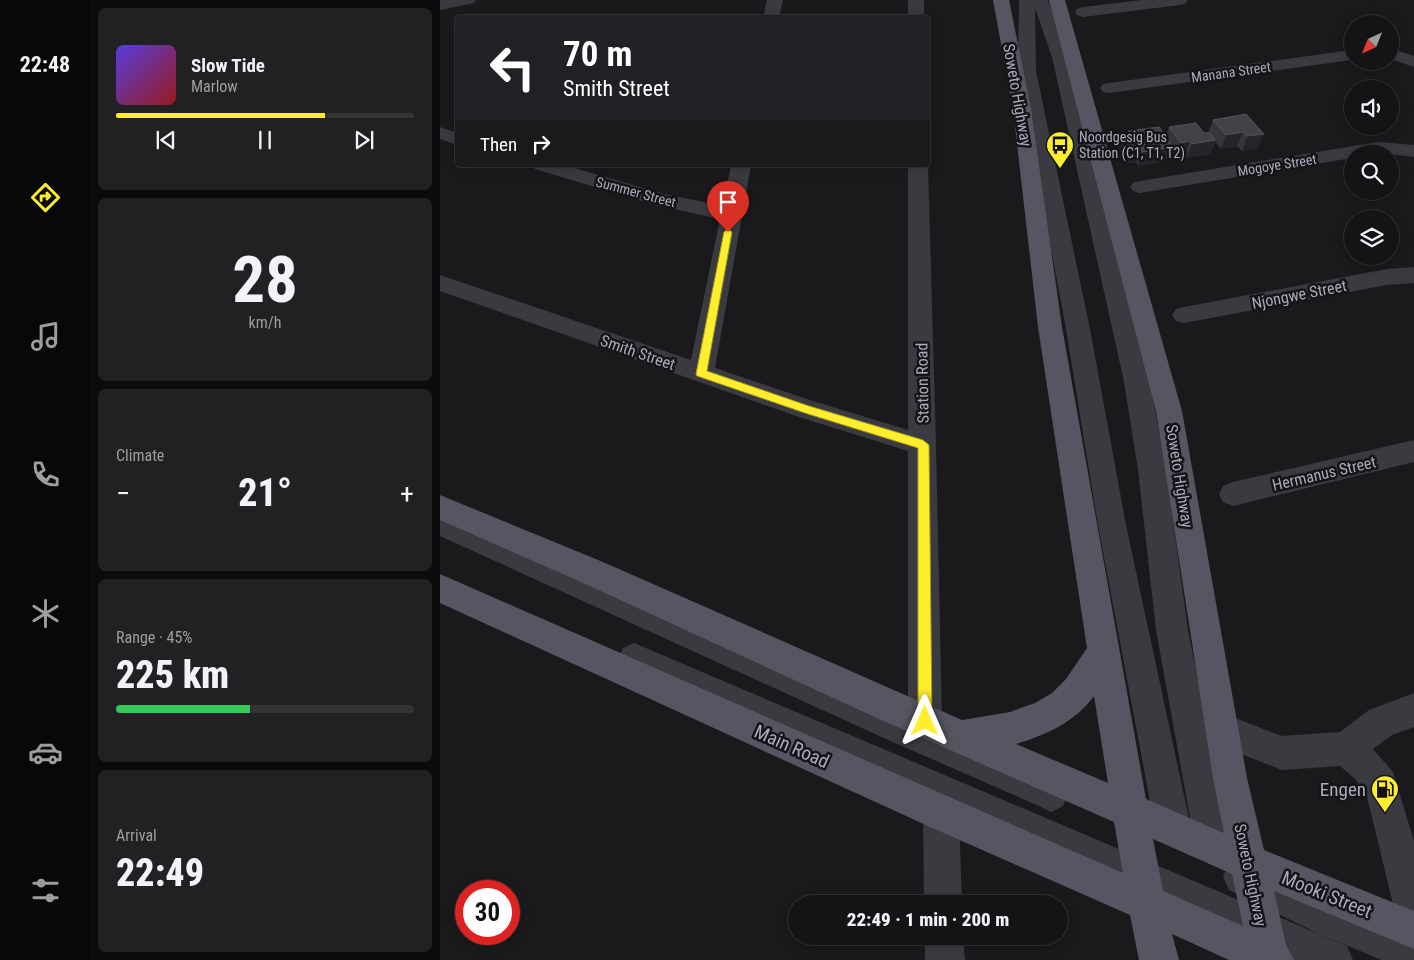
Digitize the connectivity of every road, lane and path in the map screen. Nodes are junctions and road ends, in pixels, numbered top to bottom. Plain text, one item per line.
1 (468, 0) edge
2 (775, 0) edge
3 (916, 0) edge
4 (1001, 0) edge
5 (1027, 0) edge
6 (1040, 0) edge
7 (1180, 0) edge
8 (440, 5) edge
9 (1070, 6) edge
10 (772, 15) edge
11 (916, 15) edge
12 (1414, 47) edge
13 (1399, 50) edge
14 (1344, 56) edge
15 (1399, 56) edge
16 (1414, 62) edge
17 (1109, 88) dead end
18 (440, 133) edge
19 (455, 137) edge
20 (1414, 151) edge
21 (549, 167) edge
22 (741, 167) edge
23 (918, 167) edge
24 (1140, 187) dead end
25 (731, 214) junction
26 (1414, 276) edge
27 (440, 284) edge
28 (1184, 315) dead end
29 (701, 374) junction
30 (923, 445) junction
31 (1414, 451) edge
32 (1234, 494) dead end
33 (440, 507) edge
34 (440, 523) edge
35 (440, 576) edge
36 (440, 588) edge
37 (1103, 650) junction
38 (1414, 710) edge
39 (925, 721) junction
40 (1222, 730) junction
41 (964, 737) junction
42 (1346, 749) junction
43 (941, 813) junction
44 (1133, 819) junction
45 (1173, 828) junction
46 (1213, 845) junction
47 (1251, 872) junction
48 (1143, 890) junction
49 (943, 895) edge
50 (1414, 912) edge
51 (1414, 930) edge
52 (944, 945) edge
53 (1269, 952) edge
54 (1414, 954) edge
55 (945, 960) edge
56 (1159, 960) edge
57 (1333, 960) edge

1 - 8 street
2 - 10 street
3 - 11 street
4 - 37 main road, Soweto Highway
5 - 45 street, Soweto Highway
6 - 46 street, Soweto Highway
7 - 9 street
9 - 40 main road, Soweto Highway
12 - 13 street
14 - 17 street, Manana Street
15 - 16 street
18 - 19 street
20 - 24 street, Mogoye Street
21 - 25 street, Summer Street
22 - 25 street
23 - 30 street, Station Road
25 - 29 street
26 - 28 street, Njongwe Street
27 - 29 street, Smith Street
29 - 30 street, Smith Street
30 - 39 street, Station Road
31 - 32 street, Hermanus Street
33 - 39 main road
34 - 44 street
35 - 48 street, Main Road
36 - 43 main road, Main Road
37 - 41 main road
37 - 44 main road, Soweto Highway
38 - 42 street
39 - 41 main road
40 - 42 street
40 - 47 main road, Soweto Highway
41 - 44 main road
42 - 50 street
43 - 48 main road, Main Road
43 - 49 street
44 - 45 main road, Mooki Street
44 - 47 street, Mooki Street
44 - 48 main road, Soweto Highway
45 - 46 main road, Mooki Street
46 - 47 main road, Mooki Street
47 - 51 main road, Mooki Street
47 - 53 main road, Soweto Highway
47 - 54 street, Mooki Street
48 - 53 main road
48 - 56 main road, Soweto Highway
52 - 55 street
53 - 57 street

